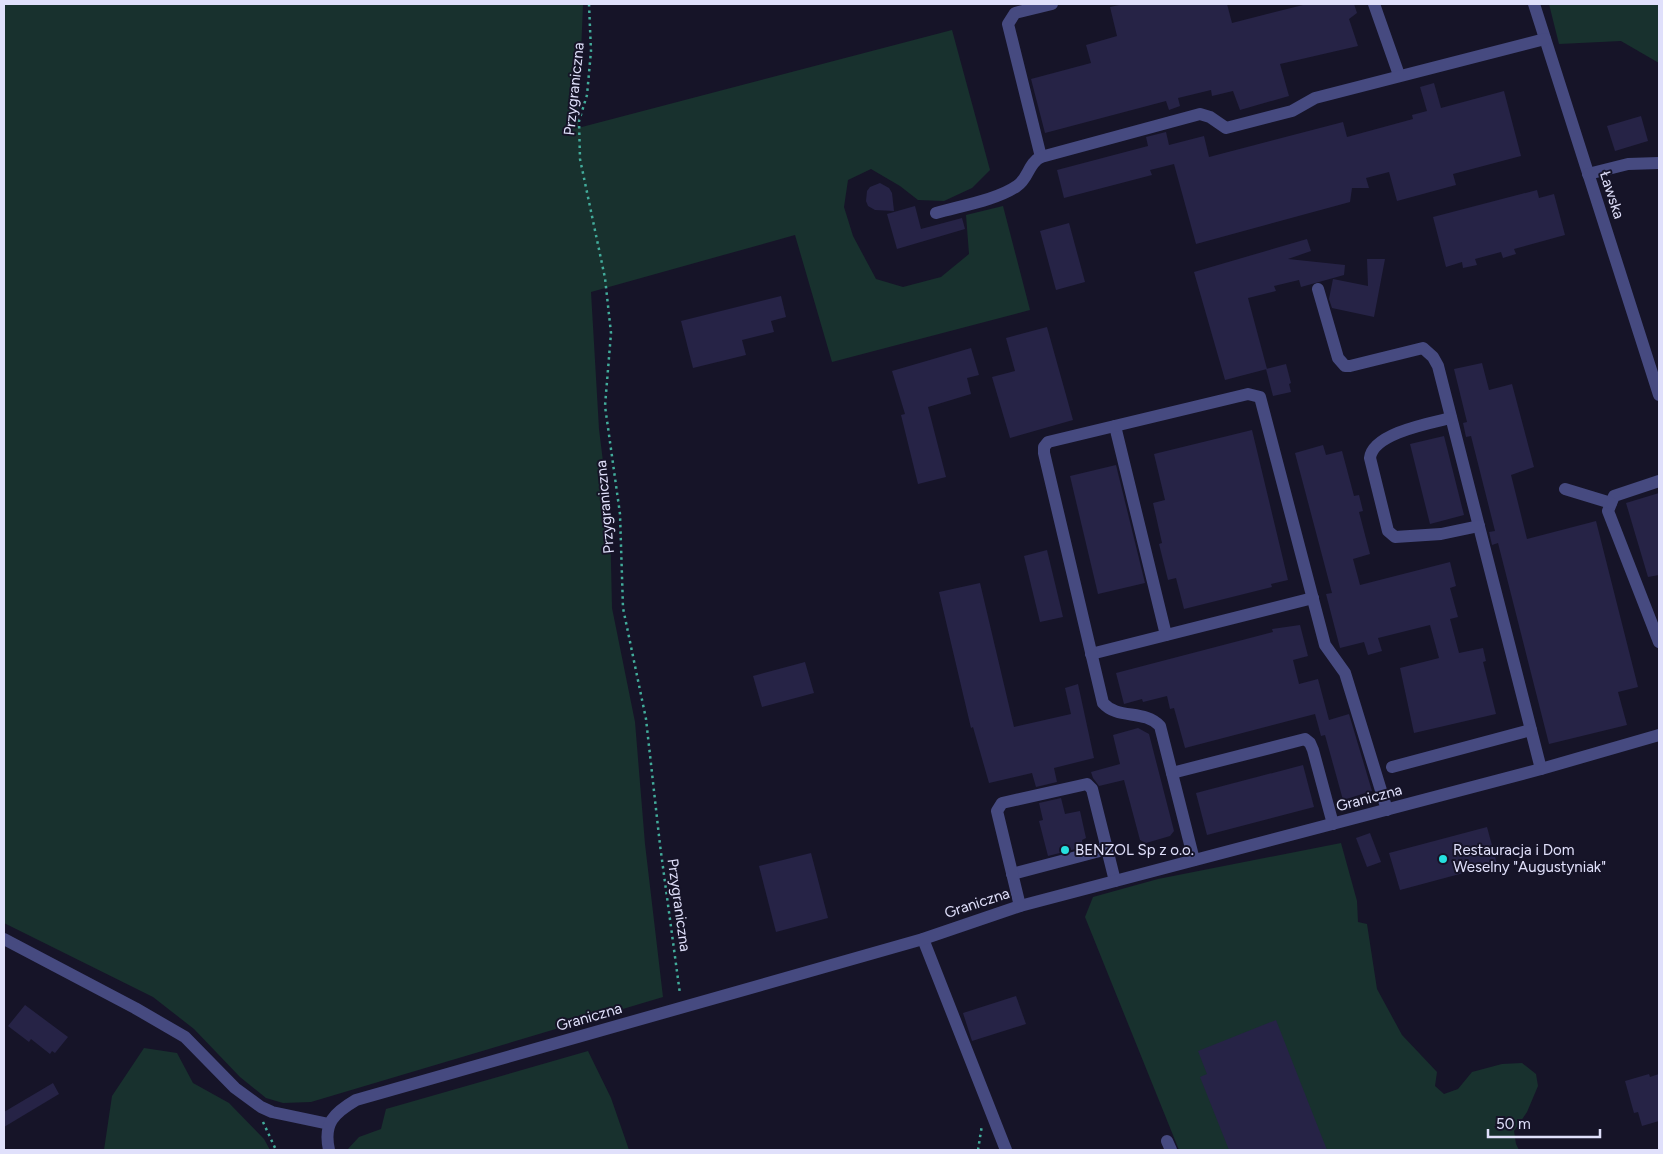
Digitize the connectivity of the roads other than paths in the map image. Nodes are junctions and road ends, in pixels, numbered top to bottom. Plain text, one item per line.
1 (1052, 4) edge
2 (1374, 4) edge
3 (1534, 4) edge
4 (1545, 38) junction
5 (1399, 75) junction
6 (1040, 157) junction
7 (1659, 162) edge
8 (1588, 174) junction
9 (936, 213) dead end
10 (1318, 289) dead end
11 (1659, 395) edge
12 (1451, 418) junction
13 (1115, 426) junction
14 (1659, 481) edge
15 (1565, 490) dead end
16 (1611, 503) junction
17 (1479, 526) junction
18 (1313, 598) junction
19 (1166, 635) junction
20 (1659, 642) edge
21 (1091, 654) junction
22 (1531, 730) junction
23 (1659, 735) edge
24 (1392, 767) dead end
25 (1541, 769) junction
26 (1172, 773) junction
27 (1387, 810) junction
28 (1333, 824) junction
29 (1107, 849) junction
30 (1194, 860) junction
31 (1012, 874) junction
32 (1115, 881) junction
33 (1020, 906) junction
34 (923, 938) junction
35 (4, 939) edge
36 (328, 1131) junction
37 (329, 1150) edge
38 (1006, 1150) edge

1 - 6 street
2 - 5 street
3 - 4 street, Ławska
4 - 5 street
4 - 8 street, Ławska
5 - 6 street
6 - 9 street
7 - 8 street
8 - 11 street, Ławska
10 - 12 street
12 - 17 street
12 - 17 street
13 - 18 street
13 - 19 street
13 - 21 street
14 - 16 street
15 - 16 street
16 - 20 street
17 - 22 street
18 - 19 street
18 - 27 street
19 - 21 street
21 - 26 street
22 - 24 street
22 - 25 street
23 - 25 street, Graniczna
25 - 27 street, Graniczna
26 - 28 street
26 - 30 street
27 - 28 street, Graniczna
28 - 30 street, Graniczna
29 - 31 street
29 - 31 street
29 - 32 street
30 - 32 street, Graniczna
31 - 33 street
32 - 33 street, Graniczna
33 - 34 street, Graniczna
34 - 36 street, Graniczna
34 - 38 street
35 - 36 street
36 - 37 street

